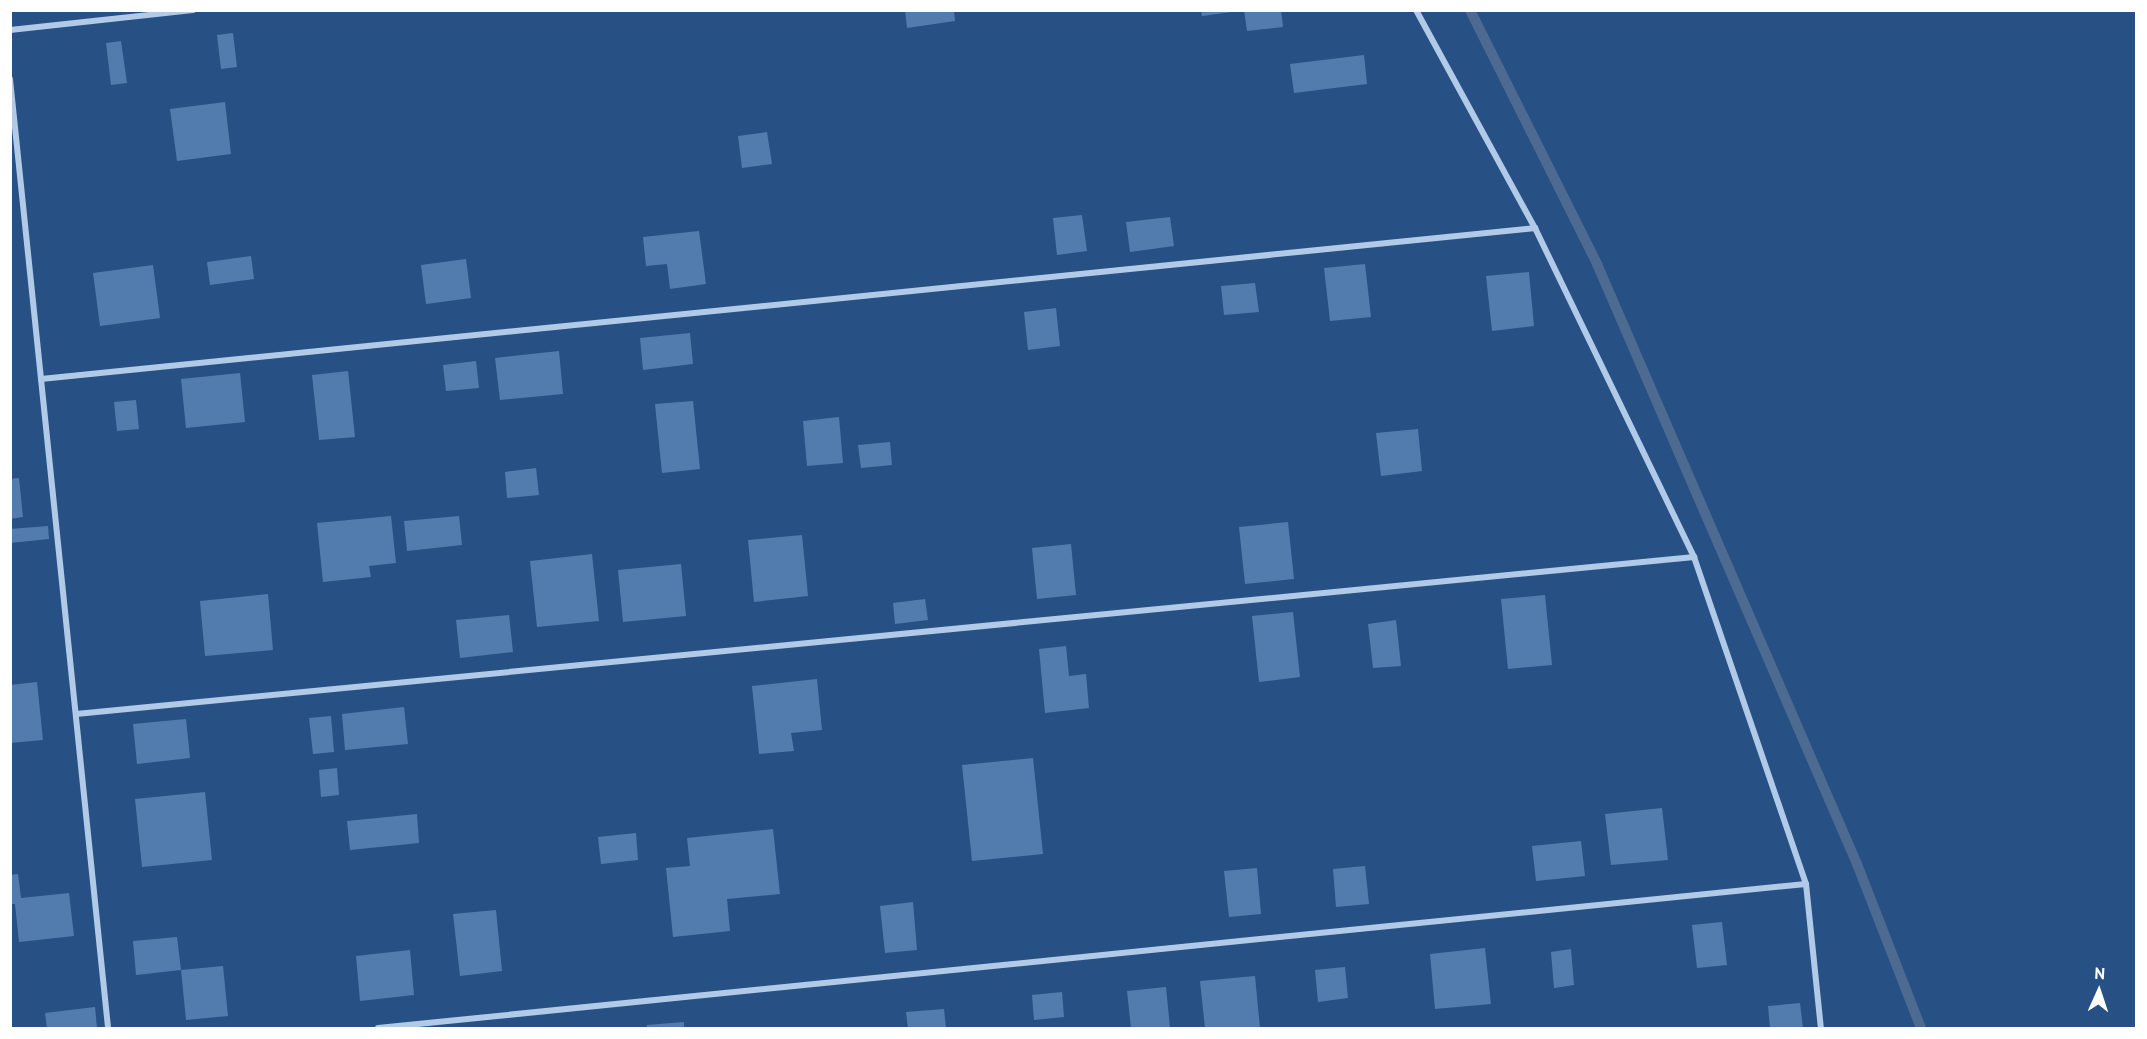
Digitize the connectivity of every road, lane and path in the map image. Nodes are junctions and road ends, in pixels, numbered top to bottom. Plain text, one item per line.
1 (193, 10) edge
2 (1416, 10) edge
3 (10, 30) edge
4 (10, 79) edge
5 (1535, 228) junction
6 (41, 379) junction
7 (1694, 557) junction
8 (75, 714) junction
9 (1806, 884) junction
10 (108, 1029) edge
11 (378, 1029) edge
12 (1821, 1029) edge

1 - 3 street
2 - 5 street
4 - 6 street
5 - 6 street
5 - 7 street
6 - 8 street
7 - 8 street
7 - 9 street
8 - 10 street
9 - 11 street
9 - 12 street

